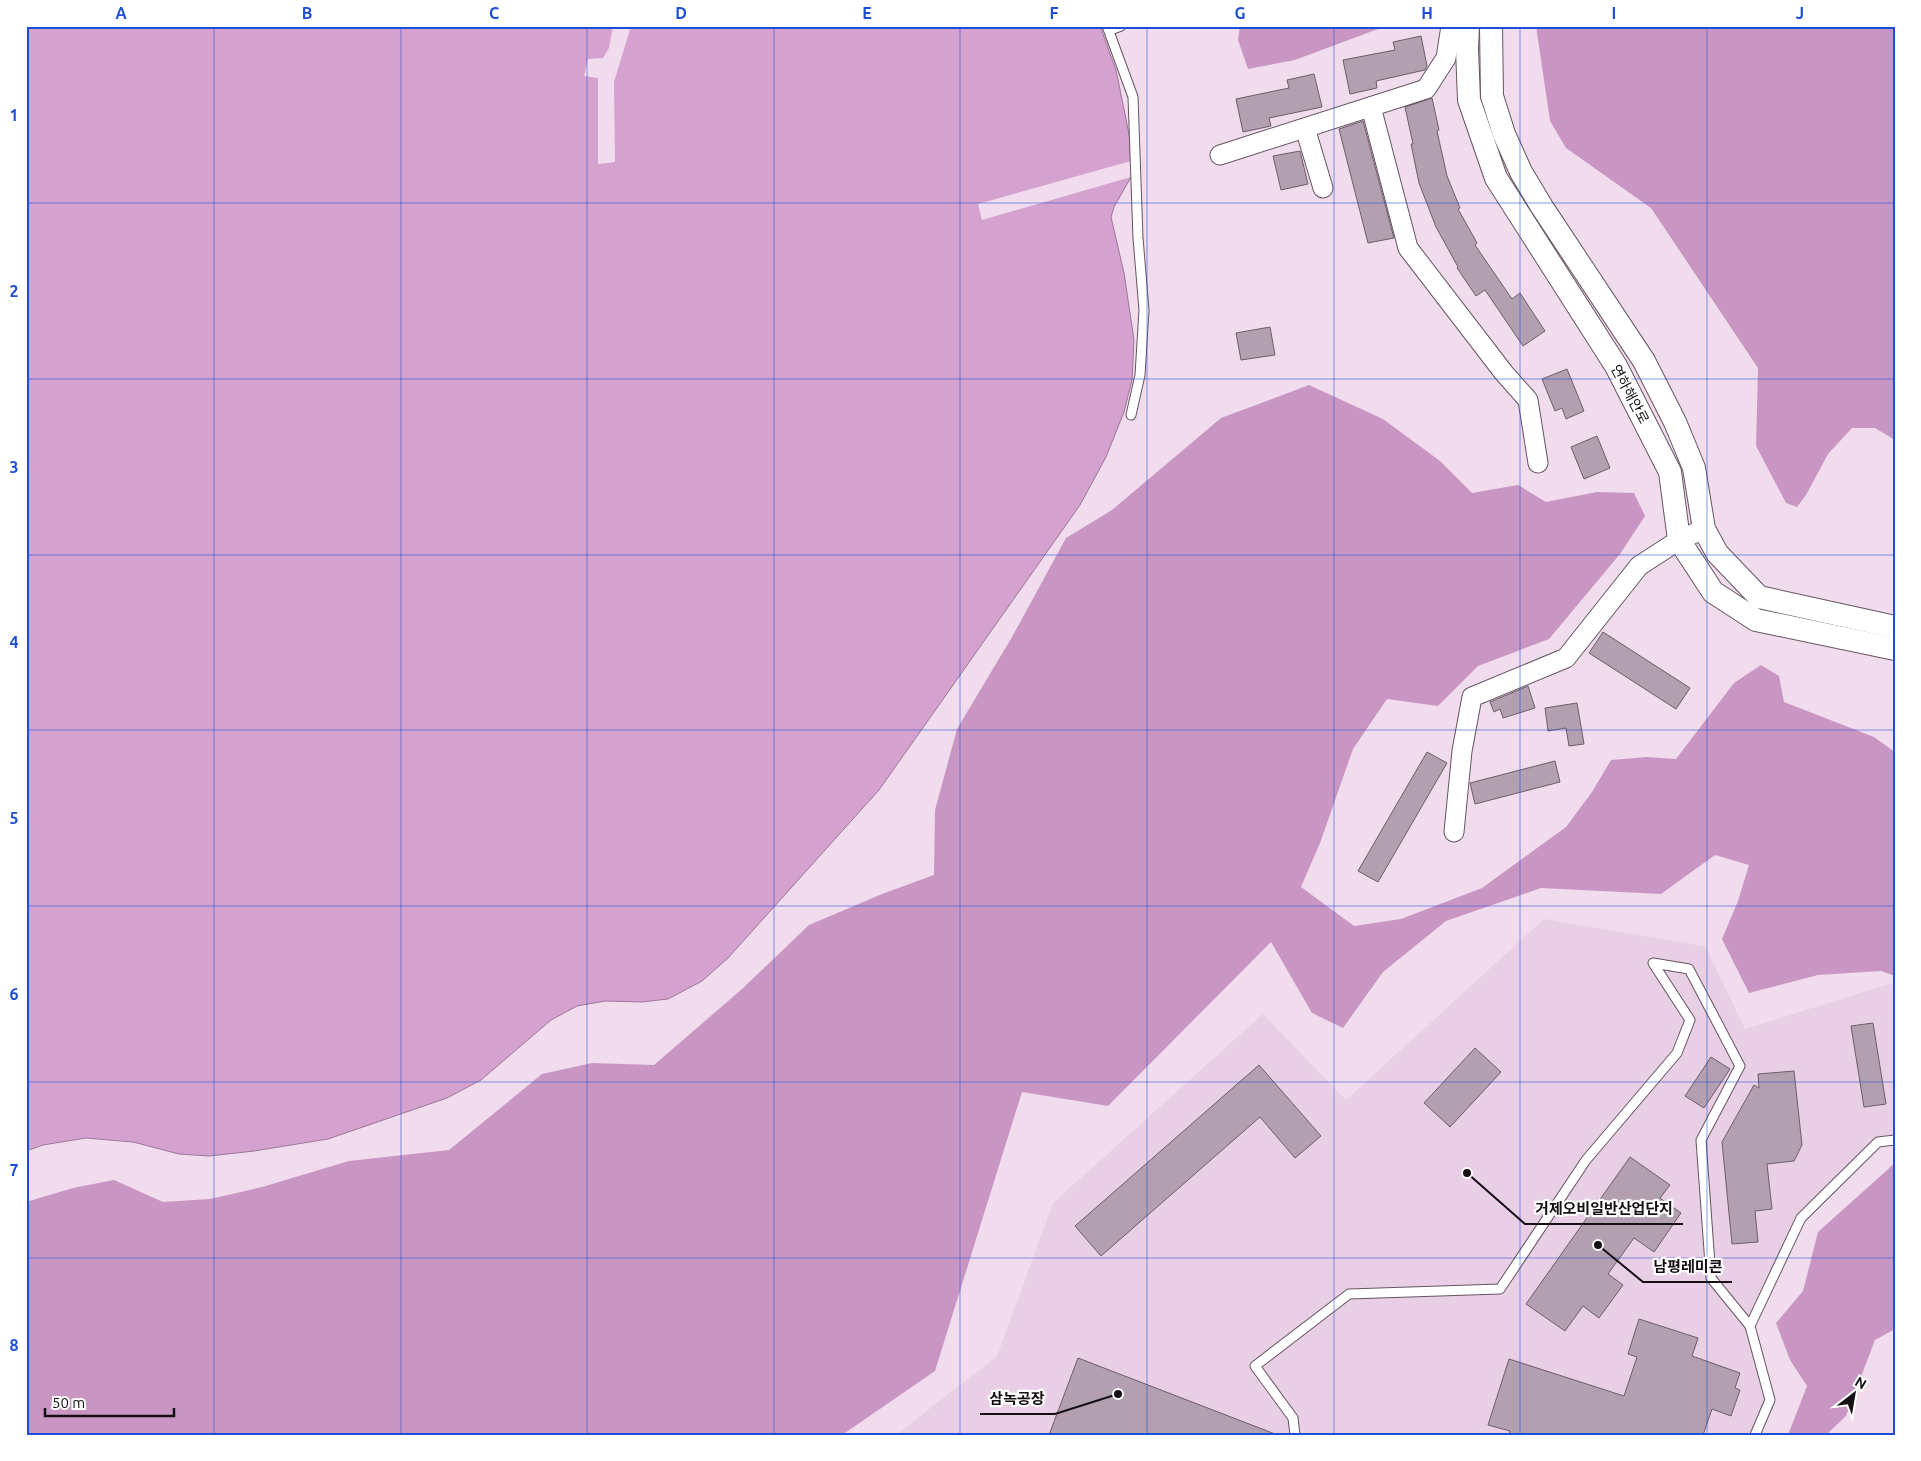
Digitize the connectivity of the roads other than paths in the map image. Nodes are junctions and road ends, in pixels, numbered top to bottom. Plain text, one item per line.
1 (1107, 26) edge
2 (1112, 26) edge
3 (1121, 26) edge
4 (1451, 26) edge
5 (1468, 26) edge
6 (1491, 26) edge
7 (1371, 107) junction
8 (1305, 128) junction
9 (1220, 155) dead end
10 (1323, 188) dead end
11 (1131, 415) dead end
12 (1538, 463) dead end
13 (1704, 528) junction
14 (1679, 540) junction
15 (1895, 627) edge
16 (1895, 649) edge
17 (1454, 832) dead end
18 (1895, 1140) edge
19 (1750, 1326) junction
20 (1295, 1435) edge
21 (1755, 1435) edge

1 - 11 lane
2 - 3 lane
4 - 7 street
5 - 14 street, 연하해안로
6 - 13 street, 연하해안로
7 - 8 street
7 - 12 street
8 - 9 street
8 - 10 street
13 - 14 street
13 - 15 street, 연하해안로
14 - 16 street, 연하해안로
14 - 17 street
18 - 19 lane
19 - 20 lane
19 - 21 lane

